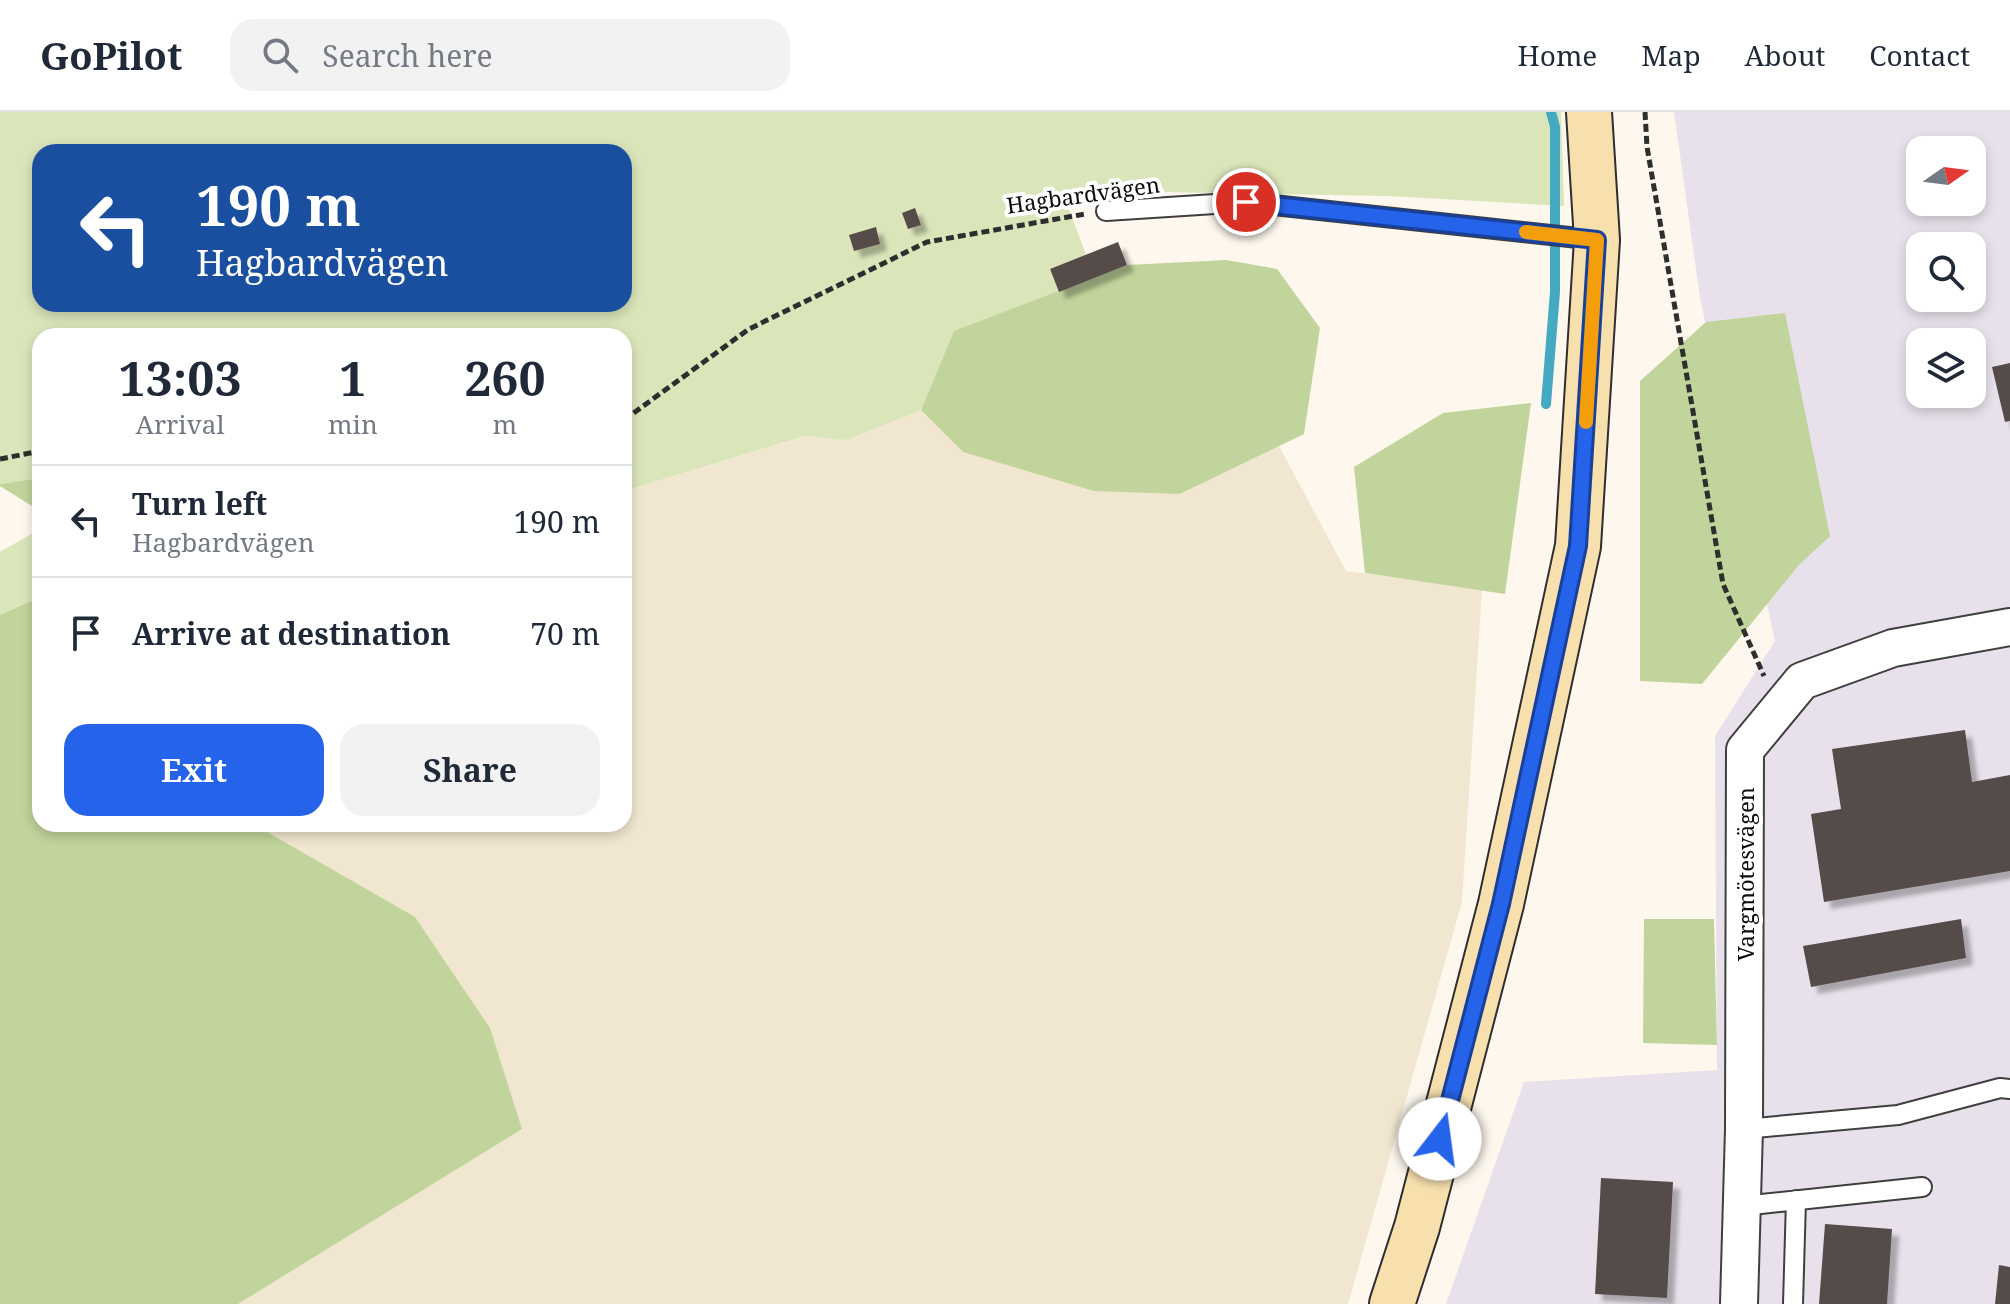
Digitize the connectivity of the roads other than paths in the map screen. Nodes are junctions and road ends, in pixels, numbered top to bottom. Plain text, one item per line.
1 (1589, 112) edge
2 (1106, 211) road end
3 (1597, 240) junction
4 (2010, 627) edge
5 (2010, 1089) edge
6 (1744, 1129) junction
7 (1922, 1187) dead end
8 (1796, 1200) junction
9 (1742, 1206) junction
10 (1392, 1304) edge
11 (1739, 1304) edge
12 (1793, 1304) edge

1 - 3 main road
2 - 3 lane, Hagbardvägen
3 - 10 main road
4 - 6 street, Vargmötesvägen
5 - 6 lane
6 - 9 street, Vargmötesvägen
7 - 8 lane
8 - 9 lane
8 - 12 lane
9 - 11 street, Vargmötesvägen

